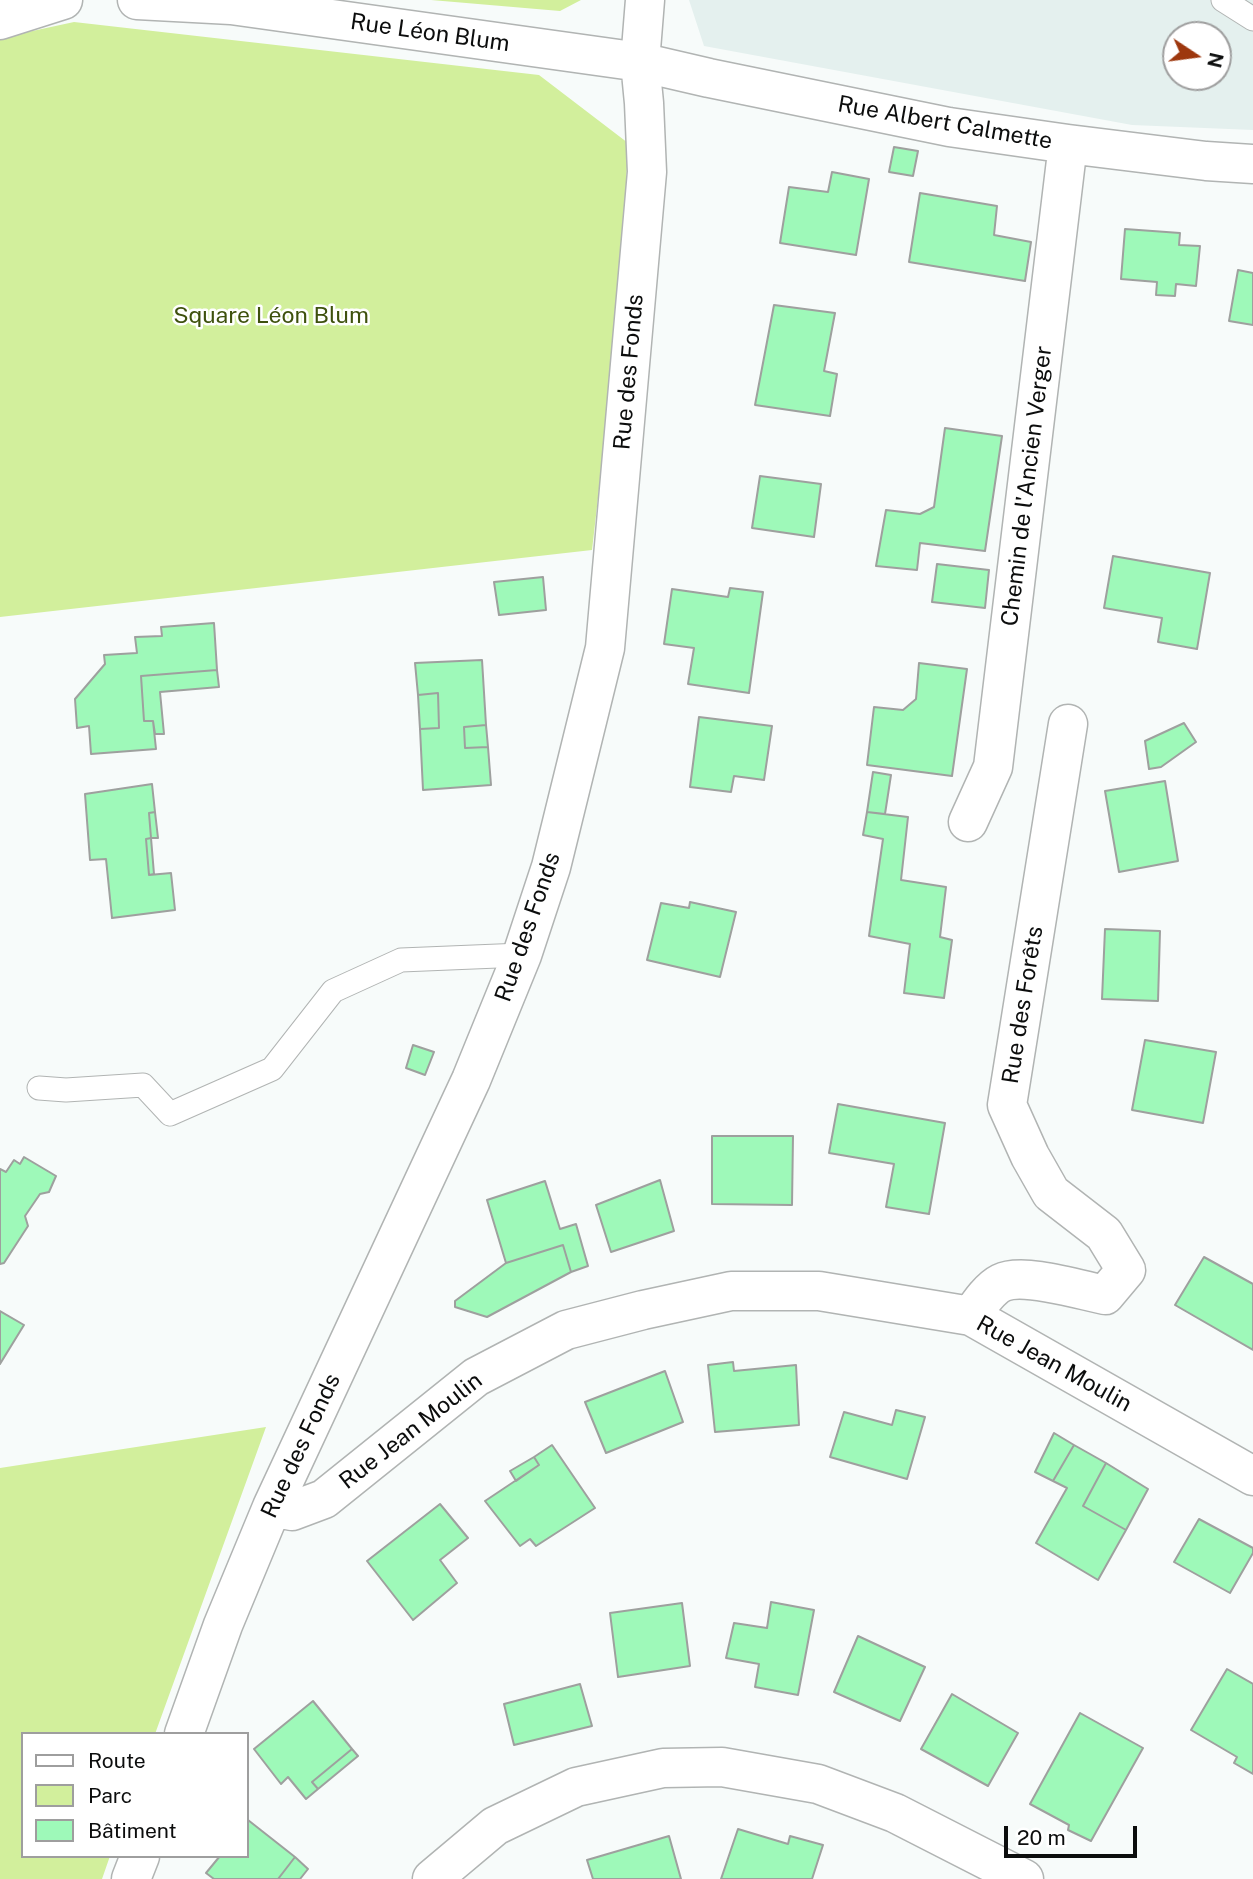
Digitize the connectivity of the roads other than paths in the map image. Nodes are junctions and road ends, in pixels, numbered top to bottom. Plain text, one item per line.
1 (64, 0) edge
2 (137, 0) edge
3 (645, 0) edge
4 (1223, 0) edge
5 (230, 2) edge
6 (1253, 19) edge
7 (0, 20) edge
8 (640, 62) junction
9 (1068, 144) junction
10 (1253, 164) edge
11 (1068, 724) dead end
12 (968, 822) dead end
13 (522, 955) junction
14 (39, 1088) dead end
15 (971, 1316) junction
16 (1253, 1476) edge
17 (272, 1507) junction
18 (185, 1732) edge
19 (138, 1858) edge
20 (131, 1879) edge
21 (432, 1879) edge
22 (1024, 1879) edge

1 - 7 street
2 - 5 street, Rue Léon Blum
3 - 8 street, Rue des Fonds
4 - 6 lane
5 - 8 street, Rue Léon Blum
8 - 9 street, Rue Albert Calmette
8 - 13 street, Rue des Fonds
9 - 10 street, Rue Albert Calmette
9 - 12 street, Chemin de l'Ancien Verger
11 - 15 street, Rue des Forêts
13 - 14 lane
13 - 17 street, Rue des Fonds
15 - 16 street, Rue Jean Moulin
15 - 17 street, Rue Jean Moulin
17 - 18 street, Rue des Fonds
19 - 20 street
21 - 22 street

